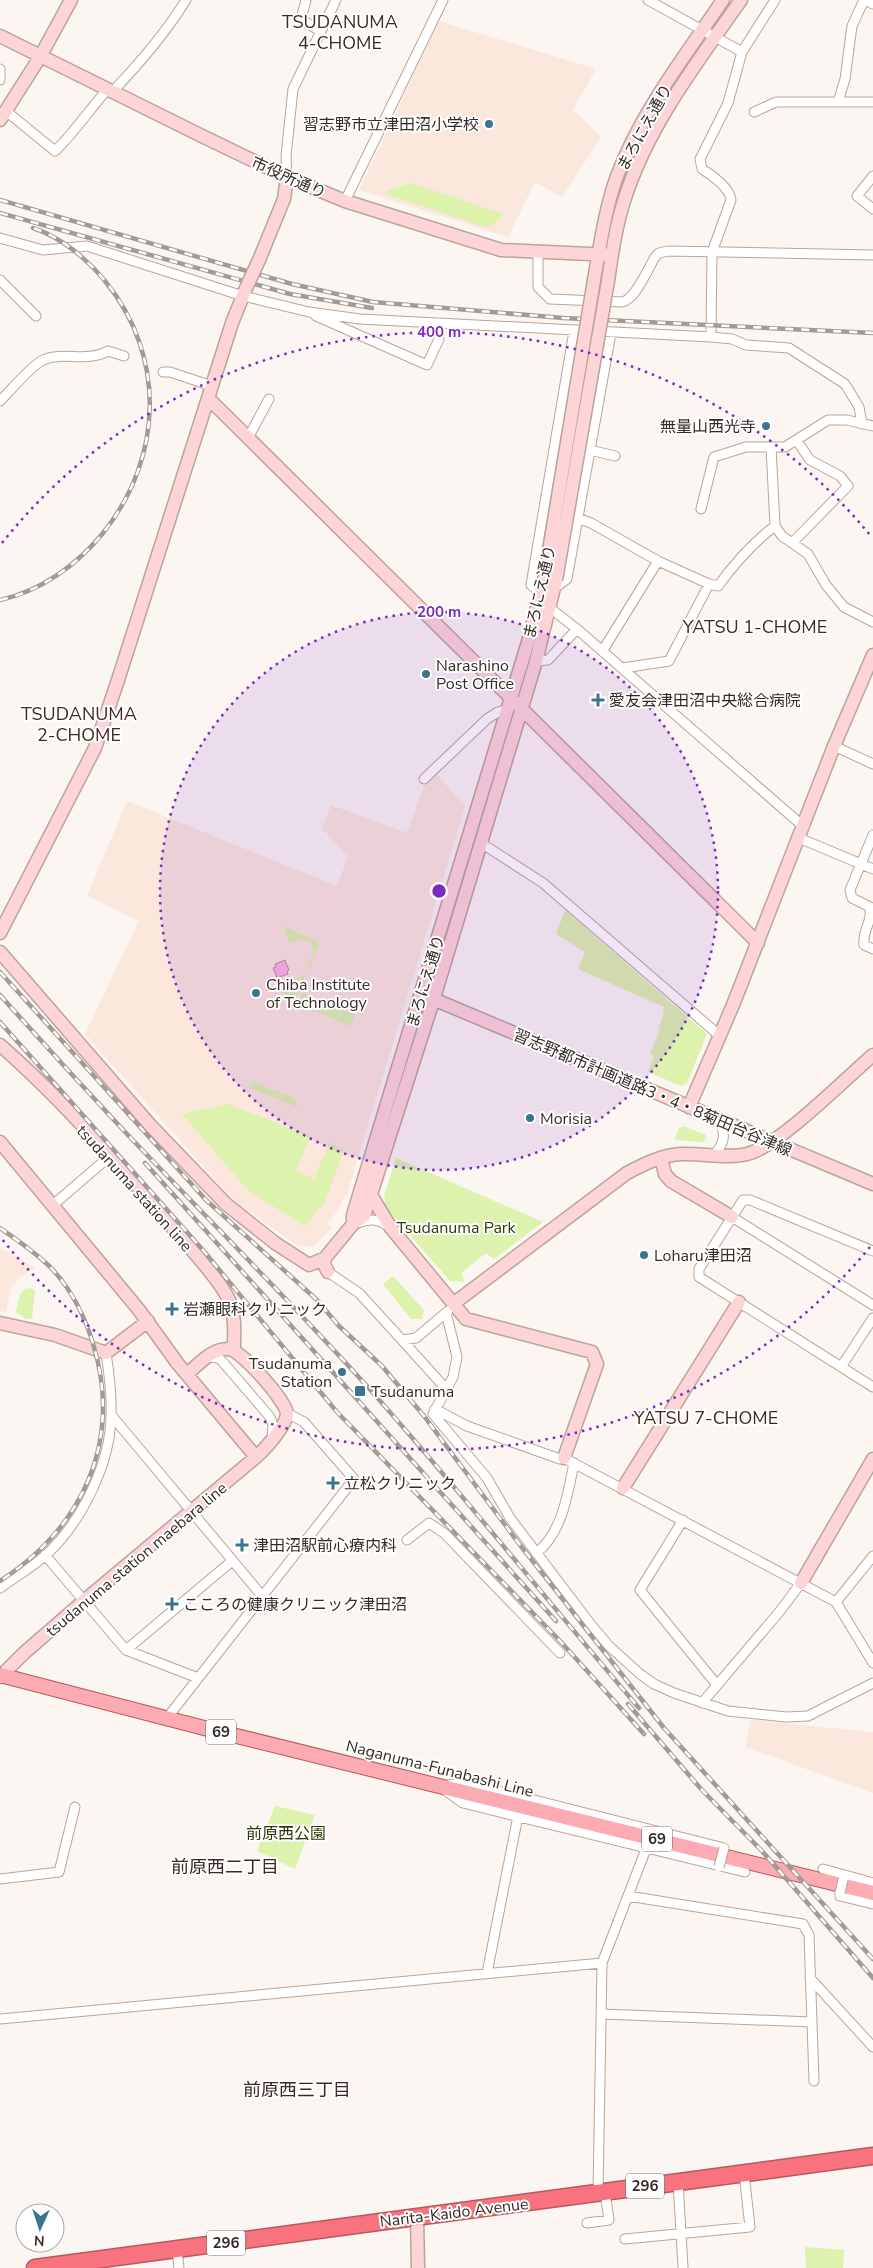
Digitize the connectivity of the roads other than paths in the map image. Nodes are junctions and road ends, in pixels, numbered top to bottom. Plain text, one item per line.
1 (71, 0) edge
2 (186, 0) edge
3 (306, 0) edge
4 (336, 0) edge
5 (443, 0) edge
6 (648, 0) edge
7 (723, 0) edge
8 (741, 0) edge
9 (775, 0) edge
10 (865, 0) edge
11 (873, 4) edge
12 (320, 31) junction
13 (702, 31) junction
14 (0, 36) edge
15 (715, 38) junction
16 (742, 52) junction
17 (40, 57) junction
18 (0, 69) edge
19 (0, 80) edge
20 (109, 91) junction
21 (838, 102) junction
22 (873, 102) edge
23 (754, 112) dead end
24 (3, 115) edge
25 (873, 176) edge
26 (287, 177) junction
27 (345, 201) junction
28 (873, 209) edge
29 (0, 238) edge
30 (538, 252) junction
31 (712, 252) junction
32 (598, 254) junction
33 (872, 254) edge
34 (612, 255) junction
35 (0, 280) edge
36 (245, 292) junction
37 (309, 312) junction
38 (36, 316) dead end
39 (574, 331) junction
40 (611, 333) junction
41 (711, 338) junction
42 (439, 339) dead end
43 (124, 356) dead end
44 (163, 372) dead end
45 (210, 392) junction
46 (269, 399) dead end
47 (0, 401) edge
48 (862, 424) junction
49 (873, 426) edge
50 (248, 438) junction
51 (797, 441) junction
52 (771, 447) junction
53 (590, 450) junction
54 (615, 456) dead end
55 (701, 509) dead end
56 (578, 518) junction
57 (775, 526) junction
58 (792, 543) junction
59 (658, 561) junction
60 (709, 584) junction
61 (549, 585) junction
62 (550, 608) junction
63 (873, 622) edge
64 (577, 629) junction
65 (603, 650) junction
66 (873, 655) edge
67 (536, 661) junction
68 (623, 668) junction
69 (513, 706) junction
70 (834, 746) junction
71 (873, 764) edge
72 (424, 779) dead end
73 (802, 833) junction
74 (873, 835) edge
75 (481, 843) junction
76 (861, 863) junction
77 (873, 868) edge
78 (0, 933) edge
79 (758, 943) junction
80 (873, 949) edge
81 (0, 952) edge
82 (428, 996) junction
83 (720, 1036) junction
84 (2, 1051) edge
85 (873, 1055) edge
86 (689, 1107) junction
87 (719, 1119) junction
88 (770, 1141) junction
89 (0, 1142) edge
90 (714, 1155) junction
91 (110, 1156) junction
92 (661, 1158) junction
93 (873, 1184) edge
94 (371, 1195) junction
95 (53, 1205) junction
96 (732, 1217) junction
97 (353, 1224) junction
98 (391, 1228) junction
99 (873, 1251) edge
100 (325, 1258) junction
101 (309, 1265) junction
102 (328, 1272) joint
103 (347, 1286) junction
104 (739, 1302) junction
105 (873, 1305) edge
106 (450, 1309) junction
107 (873, 1318) edge
108 (148, 1321) junction
109 (0, 1323) edge
110 (402, 1340) junction
111 (234, 1350) junction
112 (106, 1353) junction
113 (207, 1357) junction
114 (841, 1367) junction
115 (187, 1374) junction
116 (873, 1387) edge
117 (447, 1390) junction
118 (435, 1409) junction
119 (287, 1413) junction
120 (112, 1416) junction
121 (272, 1442) junction
122 (256, 1457) junction
123 (873, 1460) edge
124 (569, 1461) junction
125 (623, 1488) junction
126 (193, 1512) junction
127 (683, 1520) junction
128 (407, 1540) dead end
129 (536, 1554) junction
130 (45, 1555) junction
131 (873, 1556) edge
132 (232, 1561) junction
133 (801, 1583) junction
134 (0, 1588) edge
135 (263, 1597) junction
136 (85, 1600) junction
137 (836, 1602) junction
138 (126, 1650) junction
139 (560, 1653) dead end
140 (873, 1663) edge
141 (1, 1676) edge
142 (198, 1678) junction
143 (873, 1682) edge
144 (717, 1686) junction
145 (702, 1703) junction
146 (167, 1718) junction
147 (441, 1787) junction
148 (75, 1807) dead end
149 (518, 1816) junction
150 (646, 1849) junction
151 (719, 1867) junction
152 (823, 1869) dead end
153 (745, 1872) dead end
154 (844, 1878) junction
155 (0, 1879) edge
156 (873, 1883) edge
157 (873, 1893) edge
158 (628, 1896) junction
159 (873, 1904) edge
160 (602, 1963) junction
161 (487, 1973) junction
162 (810, 1978) junction
163 (601, 2014) junction
164 (0, 2019) edge
165 (812, 2022) junction
166 (873, 2047) edge
167 (814, 2081) dead end
168 (873, 2156) edge
169 (744, 2173) junction
170 (678, 2181) junction
171 (601, 2192) junction
172 (417, 2216) junction
173 (587, 2223) dead end
174 (681, 2233) junction
175 (625, 2239) dead end
176 (177, 2249) junction
177 (88, 2264) edge
178 (35, 2268) edge
179 (179, 2268) edge
180 (418, 2268) edge
181 (683, 2268) edge

1 - 17 street
2 - 20 street
3 - 12 street
4 - 12 street
5 - 27 street
6 - 13 street
7 - 13 street, まろにえ通り
8 - 15 street, まろにえ通り
9 - 16 street
10 - 11 street
10 - 21 street
12 - 26 street
13 - 15 street
13 - 32 street, まろにえ通り
14 - 17 street, 市役所通り
15 - 16 street
15 - 34 street, まろにえ通り
16 - 31 street
17 - 20 street, 市役所通り
17 - 24 street
18 - 19 street
20 - 24 street
20 - 26 street, 市役所通り
21 - 22 street
21 - 23 street
25 - 28 street
26 - 27 street, 市役所通り
26 - 36 street, bridge
27 - 30 street, 市役所通り
29 - 36 street
30 - 31 street
30 - 32 street, 市役所通り
31 - 33 street
31 - 41 street
32 - 34 street, 市役所通り
32 - 61 street, まろにえ通り, bridge
34 - 61 street, まろにえ通り, bridge
35 - 38 street
36 - 37 street
36 - 45 street
37 - 39 street
37 - 42 street
39 - 40 street
39 - 61 street
40 - 41 street
40 - 53 street
41 - 48 street
43 - 47 street
44 - 45 street
45 - 50 street
45 - 78 street
46 - 50 street
48 - 49 street
48 - 51 street
50 - 69 street
51 - 52 street
51 - 58 street
52 - 55 street
52 - 57 street
53 - 54 street
53 - 56 street
56 - 59 street
56 - 61 street
57 - 58 street
57 - 60 street
58 - 63 street
59 - 60 street
59 - 65 street
60 - 68 street
61 - 62 street, まろにえ通り
61 - 69 street, まろにえ通り
62 - 64 street
62 - 67 street, まろにえ通り
64 - 65 street
64 - 67 street
65 - 68 street
66 - 70 street
67 - 69 street, まろにえ通り
68 - 73 street
69 - 72 street
69 - 75 street, まろにえ通り
69 - 79 street
69 - 82 street, まろにえ通り
70 - 71 street
70 - 73 street
73 - 76 street
73 - 79 street
74 - 76 street
75 - 82 street, まろにえ通り
75 - 83 street
76 - 77 street
76 - 80 street
79 - 83 street
81 - 101 street
82 - 86 street, 習志野都市計画道路3・4・8菊田台谷津線
82 - 94 street, まろにえ通り
82 - 97 street, まろにえ通り
83 - 86 street
84 - 91 street, tsudanuma station line
85 - 88 street
86 - 87 street, 習志野都市計画道路3・4・8菊田台谷津線
87 - 88 street, 習志野都市計画道路3・4・8菊田台谷津線
87 - 90 street
88 - 90 street
88 - 93 street, 習志野都市計画道路3・4・8菊田台谷津線
89 - 95 street
90 - 92 street
91 - 95 street
91 - 111 street, tsudanuma station line
92 - 96 street
92 - 106 street
94 - 97 street, まろにえ通り
94 - 98 street
95 - 108 street
96 - 99 street
96 - 104 street
96 - 105 street
97 - 98 street
97 - 100 street, まろにえ通り
98 - 106 street
100 - 101 street
100 - 102 street
101 - 103 street
102 - 103 street
103 - 110 street
104 - 114 street
104 - 125 street
106 - 110 street
106 - 117 street
106 - 124 street
107 - 114 street
108 - 112 street
108 - 115 street
109 - 112 street
110 - 117 street
111 - 113 street
111 - 119 street
112 - 120 street
113 - 115 street
113 - 121 street
114 - 116 street
115 - 122 street
117 - 118 street
118 - 124 street
118 - 129 street
119 - 121 street
119 - 135 street
120 - 126 street
120 - 130 street
121 - 122 street, tsudanuma station maebara line
122 - 126 street, tsudanuma station maebara line
123 - 133 street
124 - 125 street
124 - 129 street
125 - 127 street
126 - 132 street
126 - 136 street, tsudanuma station maebara line
127 - 133 street
127 - 144 street
128 - 139 street
129 - 145 street
130 - 134 street
130 - 136 street
131 - 137 street
132 - 135 street
132 - 138 street
133 - 137 street
133 - 144 street
135 - 142 street
136 - 138 street
136 - 141 street, tsudanuma station maebara line
137 - 140 street
138 - 142 street
141 - 146 main road, Naganuma-Funabashi Line / 69
142 - 146 street
143 - 145 street
144 - 145 street
146 - 147 main road, Naganuma-Funabashi Line / 69
147 - 149 street
147 - 151 street, bridge
147 - 157 main road, Naganuma-Funabashi Line / 69
148 - 155 street
149 - 150 street
149 - 161 street
150 - 151 street
150 - 158 street
151 - 153 street
152 - 154 street
154 - 156 street
154 - 159 street, bridge
158 - 160 street
158 - 162 street
160 - 161 street
160 - 163 street
161 - 164 street
162 - 165 street
162 - 166 street
163 - 165 street
163 - 171 street
165 - 167 street
168 - 169 highway, Narita-Kaido Avenue / 296
169 - 170 highway, Narita-Kaido Avenue / 296
169 - 174 street
170 - 171 highway, Narita-Kaido Avenue / 296
170 - 174 street
171 - 172 highway, Narita-Kaido Avenue / 296
171 - 173 street
172 - 176 highway, Narita-Kaido Avenue / 296
172 - 180 street
174 - 175 street
174 - 181 street
176 - 177 highway, Narita-Kaido Avenue / 296
176 - 179 street
177 - 178 highway, Narita-Kaido Avenue / 296

